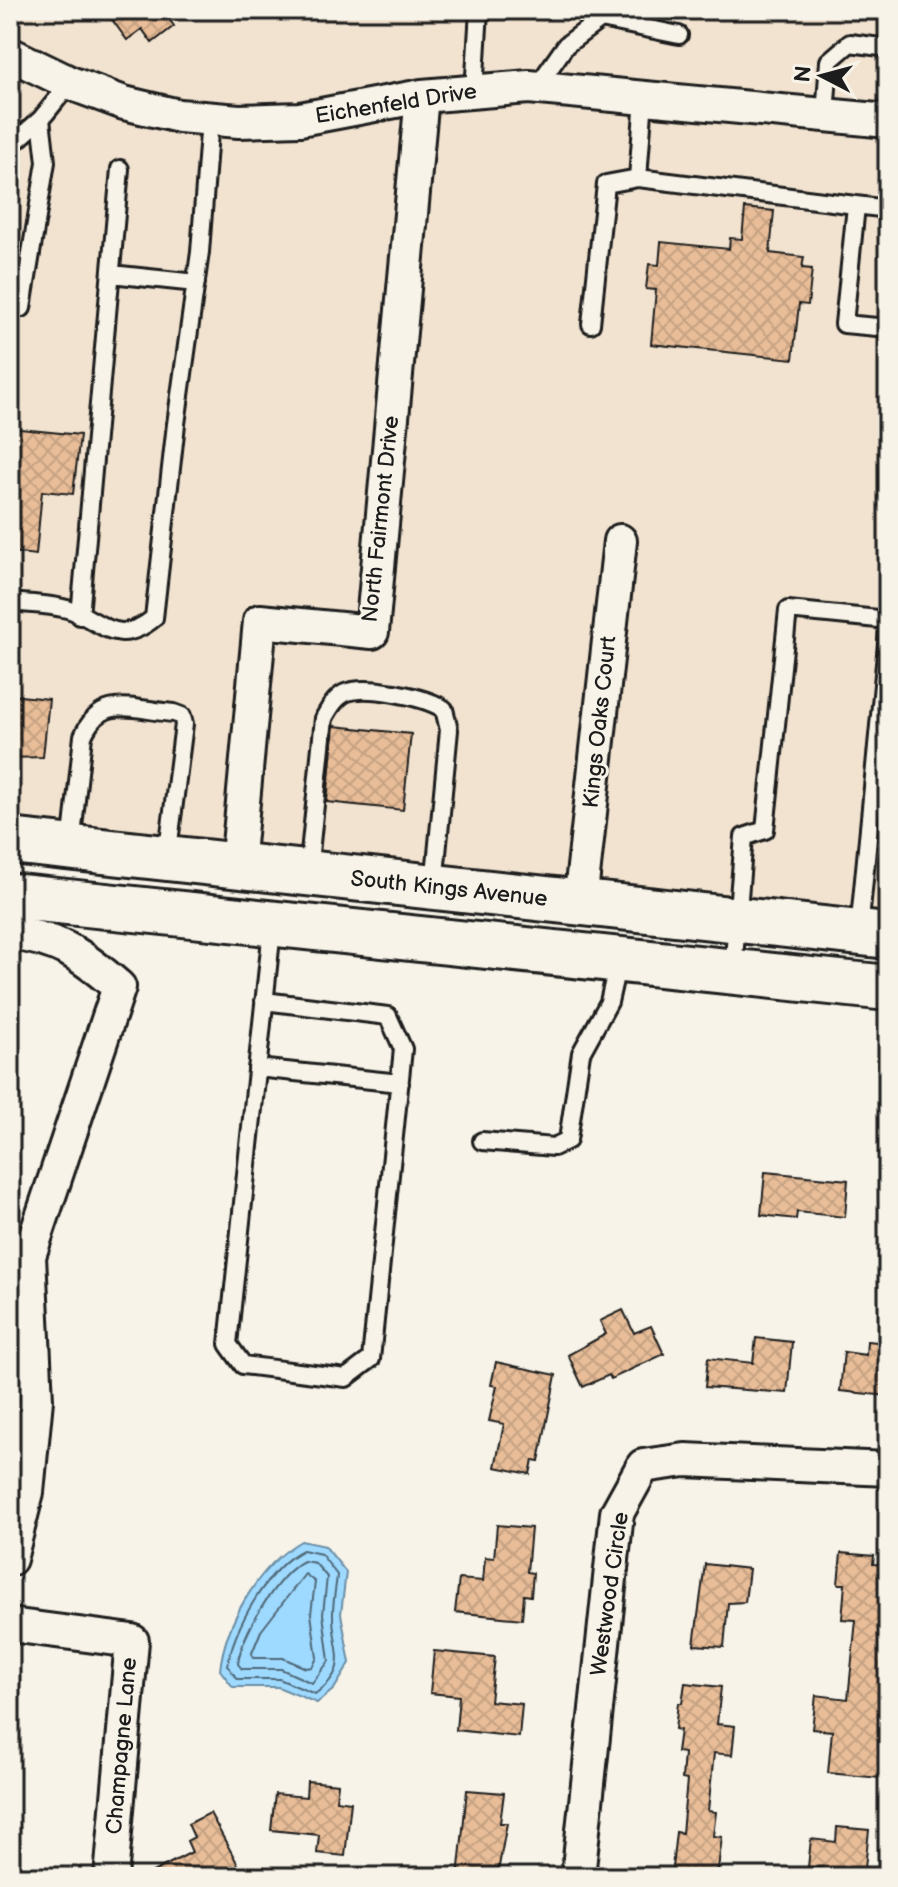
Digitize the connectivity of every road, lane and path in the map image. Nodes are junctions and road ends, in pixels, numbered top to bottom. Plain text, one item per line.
1 (479, 10) edge
2 (679, 35) dead end
3 (888, 48) edge
4 (10, 54) edge
5 (70, 83) junction
6 (536, 88) junction
7 (474, 92) junction
8 (422, 96) junction
9 (644, 98) junction
10 (825, 115) junction
11 (41, 119) junction
12 (210, 119) junction
13 (888, 121) edge
14 (10, 140) edge
15 (120, 169) dead end
16 (638, 178) junction
17 (856, 206) junction
18 (888, 209) edge
19 (111, 274) junction
20 (196, 283) junction
21 (22, 308) dead end
22 (591, 324) dead end
23 (888, 328) edge
24 (620, 541) dead end
25 (10, 602) edge
26 (80, 616) junction
27 (888, 620) edge
28 (888, 633) edge
29 (10, 841) edge
30 (71, 848) junction
31 (167, 860) junction
32 (237, 866) junction
33 (308, 874) junction
34 (10, 875) edge
35 (434, 887) junction
36 (10, 896) edge
37 (580, 903) junction
38 (738, 920) junction
39 (273, 924) junction
40 (10, 933) edge
41 (874, 934) edge
42 (618, 960) junction
43 (732, 972) junction
44 (888, 988) edge
45 (264, 1001) junction
46 (257, 1068) junction
47 (400, 1083) junction
48 (482, 1141) dead end
49 (19, 1255) edge
50 (888, 1469) edge
51 (10, 1559) edge
52 (10, 1625) edge
53 (111, 1877) edge
54 (578, 1877) edge

1 - 7 lane
2 - 6 lane
3 - 10 lane
4 - 5 street, Eichenfeld Drive
5 - 11 lane
5 - 12 street, Eichenfeld Drive
6 - 7 street, Eichenfeld Drive
6 - 9 street, Eichenfeld Drive
7 - 8 street, Eichenfeld Drive
8 - 12 street, Eichenfeld Drive
8 - 32 street, North Fairmont Drive
9 - 10 street, Eichenfeld Drive
9 - 16 lane
10 - 13 street, Eichenfeld Drive
11 - 14 lane
11 - 21 lane
12 - 20 lane
15 - 19 lane
16 - 17 lane
16 - 22 lane
17 - 18 lane
17 - 23 lane
19 - 20 lane
19 - 26 lane
20 - 26 lane
24 - 37 street, Kings Oaks Court
25 - 26 lane
27 - 38 lane
28 - 41 lane
29 - 30 main road, South Kings Avenue
30 - 31 main road, South Kings Avenue
30 - 31 lane
31 - 32 main road, South Kings Avenue
31 - 34 main road
32 - 33 main road, South Kings Avenue
33 - 35 main road, South Kings Avenue
33 - 35 lane
35 - 37 main road, South Kings Avenue
36 - 39 main road
37 - 38 main road, South Kings Avenue
38 - 41 main road, South Kings Avenue
38 - 43 lane
39 - 42 main road
39 - 45 lane
40 - 49 street
42 - 43 main road
42 - 48 lane
43 - 44 main road
45 - 46 lane
45 - 47 lane
46 - 47 lane
46 - 47 lane
49 - 51 street
50 - 54 street, Westwood Circle
52 - 53 street, Champagne Lane

